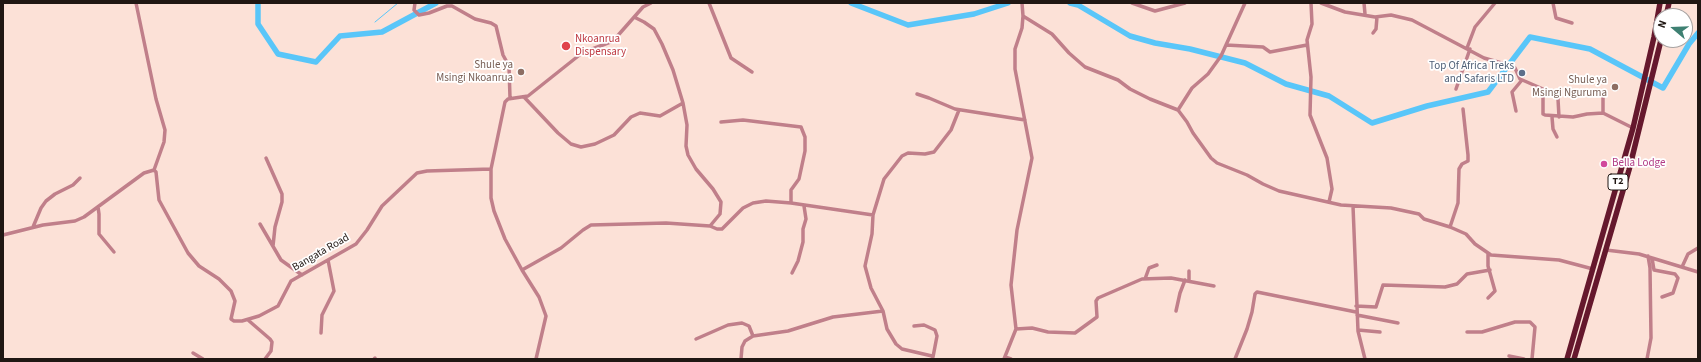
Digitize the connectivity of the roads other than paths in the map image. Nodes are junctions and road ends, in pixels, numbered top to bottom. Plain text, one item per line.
1 (136, 3) edge
2 (415, 3) edge
3 (651, 3) edge
4 (709, 3) edge
5 (1022, 3) edge
6 (1132, 3) edge
7 (1185, 3) edge
8 (1245, 3) edge
9 (1311, 3) edge
10 (1321, 3) edge
11 (1364, 3) edge
12 (1495, 3) edge
13 (1553, 3) edge
14 (1660, 3) edge
15 (1365, 14) junction
16 (1023, 16) junction
17 (1384, 16) junction
18 (634, 17) junction
19 (1377, 17) junction
20 (1390, 19) dead end
21 (1572, 23) dead end
22 (1373, 33) dead end
23 (1226, 45) junction
24 (1307, 45) junction
25 (1468, 48) junction
26 (1659, 48) edge
27 (752, 72) dead end
28 (1522, 80) junction
29 (1456, 90) dead end
30 (1560, 91) dead end
31 (917, 94) dead end
32 (1603, 94) dead end
33 (524, 97) junction
34 (510, 98) junction
35 (683, 103) junction
36 (1463, 109) dead end
37 (959, 110) junction
38 (1178, 110) junction
39 (1516, 111) dead end
40 (1603, 113) junction
41 (1552, 117) junction
42 (1559, 117) junction
43 (1025, 120) junction
44 (721, 122) dead end
45 (1632, 128) junction
46 (1557, 137) dead end
47 (266, 158) dead end
48 (490, 169) junction
49 (154, 170) junction
50 (80, 178) dead end
51 (1329, 202) junction
52 (791, 203) junction
53 (804, 206) junction
54 (1353, 206) junction
55 (98, 207) junction
56 (873, 215) junction
57 (260, 224) dead end
58 (710, 226) junction
59 (33, 227) junction
60 (1450, 227) junction
61 (3, 235) edge
62 (273, 246) junction
63 (1698, 248) edge
64 (1606, 250) junction
65 (114, 252) dead end
66 (1488, 253) junction
67 (1650, 257) junction
68 (328, 260) junction
69 (1157, 265) dead end
70 (1682, 267) junction
71 (1593, 268) junction
72 (522, 270) junction
73 (1490, 270) junction
74 (1189, 271) dead end
75 (1698, 272) edge
76 (792, 273) dead end
77 (302, 274) junction
78 (1145, 279) junction
79 (1187, 281) junction
80 (1214, 286) dead end
81 (1662, 297) dead end
82 (1488, 298) dead end
83 (1356, 306) junction
84 (883, 311) junction
85 (1176, 311) dead end
86 (1357, 314) junction
87 (248, 320) junction
88 (1398, 323) dead end
89 (914, 326) dead end
90 (1016, 329) junction
91 (1358, 330) junction
92 (1380, 332) dead end
93 (1467, 332) dead end
94 (321, 334) dead end
95 (753, 336) junction
96 (696, 339) dead end
97 (193, 353) dead end
98 (1509, 356) dead end
99 (933, 358) edge
100 (1004, 358) edge
101 (203, 359) edge
102 (265, 359) edge
103 (536, 359) edge
104 (741, 359) edge
105 (1011, 359) edge
106 (1235, 359) edge
107 (1365, 359) edge
108 (1524, 359) edge
109 (1532, 359) edge
110 (1567, 359) edge
111 (1574, 359) edge
112 (1647, 359) edge

1 - 49 street
2 - 34 street
3 - 18 street
4 - 27 street
5 - 16 street
6 - 7 street
8 - 23 street
9 - 24 street
10 - 15 street
11 - 15 street
12 - 25 street
13 - 21 street
14 - 45 highway, T2
15 - 19 street
16 - 38 street
16 - 43 street
17 - 19 street
17 - 20 street
17 - 25 street
18 - 33 street
18 - 35 street
19 - 22 street
23 - 24 street
23 - 38 street
24 - 51 street
25 - 28 street
25 - 29 street
26 - 64 highway, T2
28 - 39 street
28 - 41 street
30 - 42 street
31 - 37 street
32 - 40 street
33 - 34 street
33 - 35 street
34 - 48 street
35 - 58 street
36 - 60 street
37 - 43 street
37 - 56 street
38 - 51 street
40 - 42 street
40 - 45 street
41 - 42 street
41 - 46 street
43 - 90 street
44 - 52 street
45 - 71 highway, T2
47 - 62 street
48 - 68 street, Bangata Road
48 - 72 street
49 - 55 street
49 - 87 street
50 - 59 street
51 - 54 street
52 - 53 street
52 - 58 street
53 - 56 street
53 - 76 street
54 - 60 street
54 - 83 street
55 - 59 street
55 - 65 street
56 - 84 street
57 - 62 street
58 - 72 street
59 - 61 street
60 - 66 street
62 - 77 street
63 - 70 street
64 - 67 street
64 - 111 highway, T2
66 - 71 street
66 - 73 street
67 - 70 street
67 - 81 street
67 - 112 street
68 - 77 street, Bangata Road
68 - 94 street
69 - 78 street
70 - 75 street
71 - 110 highway, T2
72 - 103 street
73 - 82 street
73 - 83 street
74 - 79 street
77 - 87 street, Bangata Road
78 - 79 street
78 - 90 street
79 - 80 street
79 - 85 street
83 - 86 street
84 - 95 street
84 - 99 street
86 - 88 street
86 - 91 street
86 - 106 street
87 - 102 street
89 - 99 street
90 - 100 street
91 - 92 street
91 - 107 street
93 - 109 street
95 - 96 street
95 - 104 street
97 - 101 street
98 - 108 street
100 - 105 street

